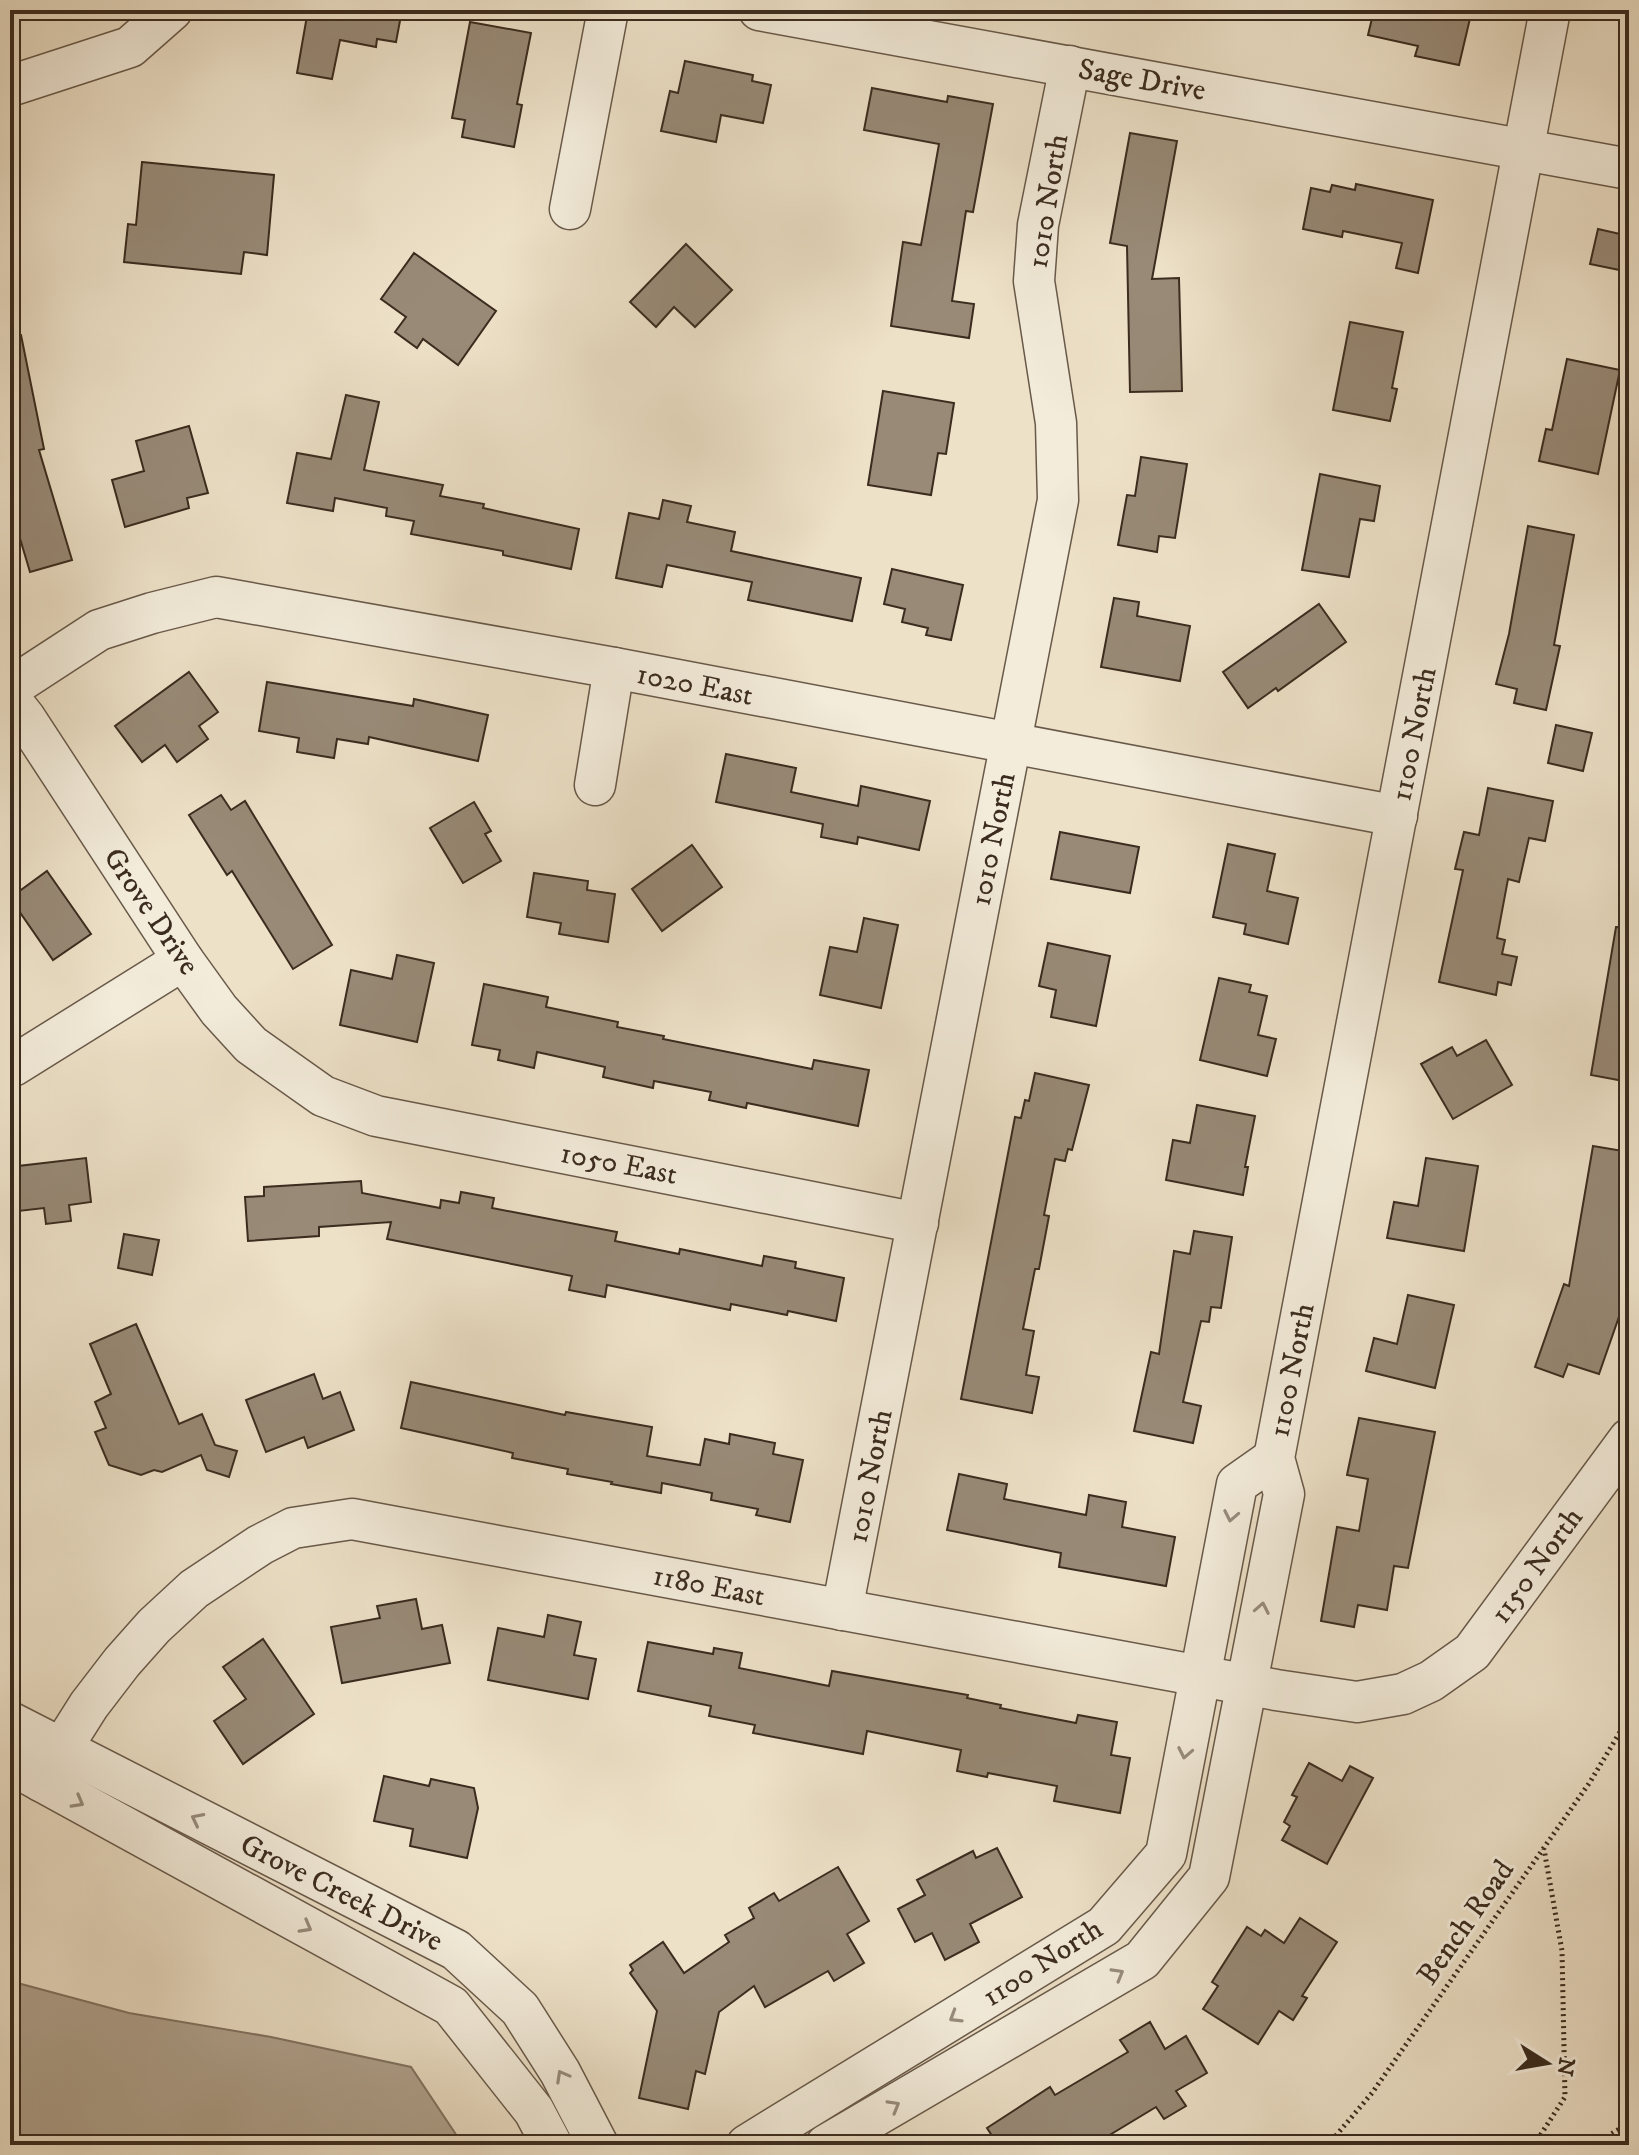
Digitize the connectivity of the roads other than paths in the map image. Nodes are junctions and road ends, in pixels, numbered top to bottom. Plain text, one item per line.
1 (172, 10) edge
2 (608, 10) edge
3 (759, 10) edge
4 (1550, 10) edge
5 (1070, 66) junction
6 (10, 86) edge
7 (1524, 149) junction
8 (1629, 169) edge
9 (570, 209) dead end
10 (614, 668) junction
11 (10, 688) edge
12 (10, 699) edge
13 (1011, 742) junction
14 (595, 785) dead end
15 (1397, 816) junction
16 (183, 960) junction
17 (13, 1066) dead end
18 (323, 1096) joint
19 (918, 1223) junction
20 (1629, 1439) edge
21 (1274, 1458) junction
22 (842, 1610) junction
23 (1472, 1652) joint
24 (1199, 1676) junction
25 (1247, 1685) junction
26 (10, 1722) edge
27 (37, 1765) edge
28 (552, 2145) edge
29 (598, 2145) edge
30 (747, 2145) edge
31 (826, 2145) edge

1 - 6 street
2 - 9 street
3 - 5 street, Sage Drive
4 - 7 street, 1100 North
5 - 7 street, Sage Drive
5 - 13 street, 1010 North
7 - 8 street, Sage Drive
7 - 15 street, 1100 North
10 - 11 street, 1020 East
10 - 13 street, 1020 East
10 - 14 street
12 - 16 street, Grove Drive
13 - 15 street, 1020 East
13 - 19 street, 1010 North
15 - 21 street, 1100 North
16 - 17 street
16 - 18 street, Grove Drive
18 - 19 street, 1050 East
19 - 22 street, 1010 North
20 - 23 street, 1150 North
21 -> 24 street, 1100 North
25 -> 21 street, 1100 North
22 - 24 street, 1180 East
22 - 27 street, 1180 East
23 - 25 street, 1180 East
24 - 25 street, 1180 East
24 -> 30 street, 1100 North
31 -> 25 street, 1100 North
26 - 27 street, Grove Creek Drive
27 -> 28 street, Grove Creek Drive
29 -> 27 street, Grove Creek Drive

